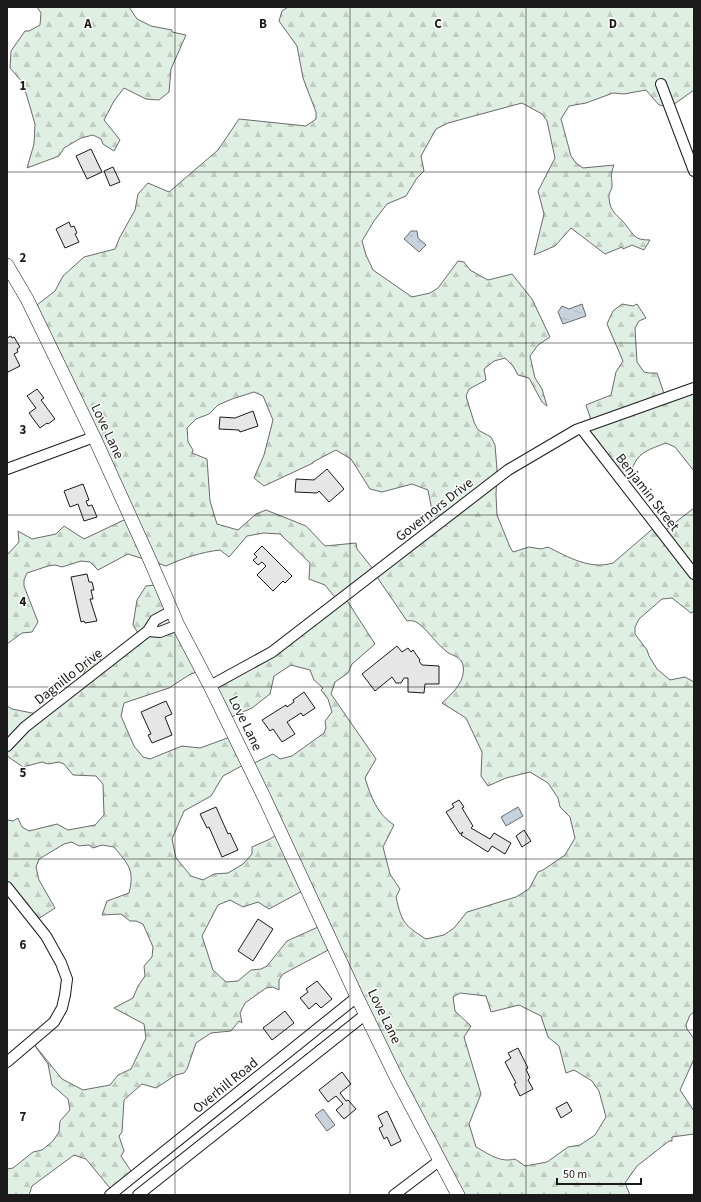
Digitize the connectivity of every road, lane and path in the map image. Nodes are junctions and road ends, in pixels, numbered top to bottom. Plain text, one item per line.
1 (661, 84) dead end
2 (694, 171) edge
3 (7, 265) edge
4 (694, 388) edge
5 (581, 428) junction
6 (94, 437) junction
7 (7, 470) edge
8 (694, 574) edge
9 (172, 611) junction
10 (178, 625) junction
11 (148, 631) junction
12 (210, 686) junction
13 (7, 746) edge
14 (7, 887) edge
15 (357, 998) junction
16 (366, 1014) junction
17 (7, 1062) edge
18 (439, 1161) junction
19 (110, 1195) edge
20 (138, 1195) edge
21 (394, 1195) edge
22 (458, 1195) edge

1 - 2 street
3 - 6 street, Love Lane
4 - 5 street, Governors Drive
5 - 8 street, Benjamin Street
5 - 12 street, Governors Drive
6 - 7 street
6 - 9 street, Love Lane
9 - 10 street, Love Lane
9 - 11 street, Dagnillo Drive
10 - 11 street
10 - 12 street, Love Lane
11 - 13 street, Dagnillo Drive
12 - 15 street, Love Lane
14 - 17 street
15 - 16 street, Love Lane
15 - 19 street, Overhill Road
16 - 18 street, Love Lane
16 - 20 street
18 - 21 street
18 - 22 street, Love Lane

